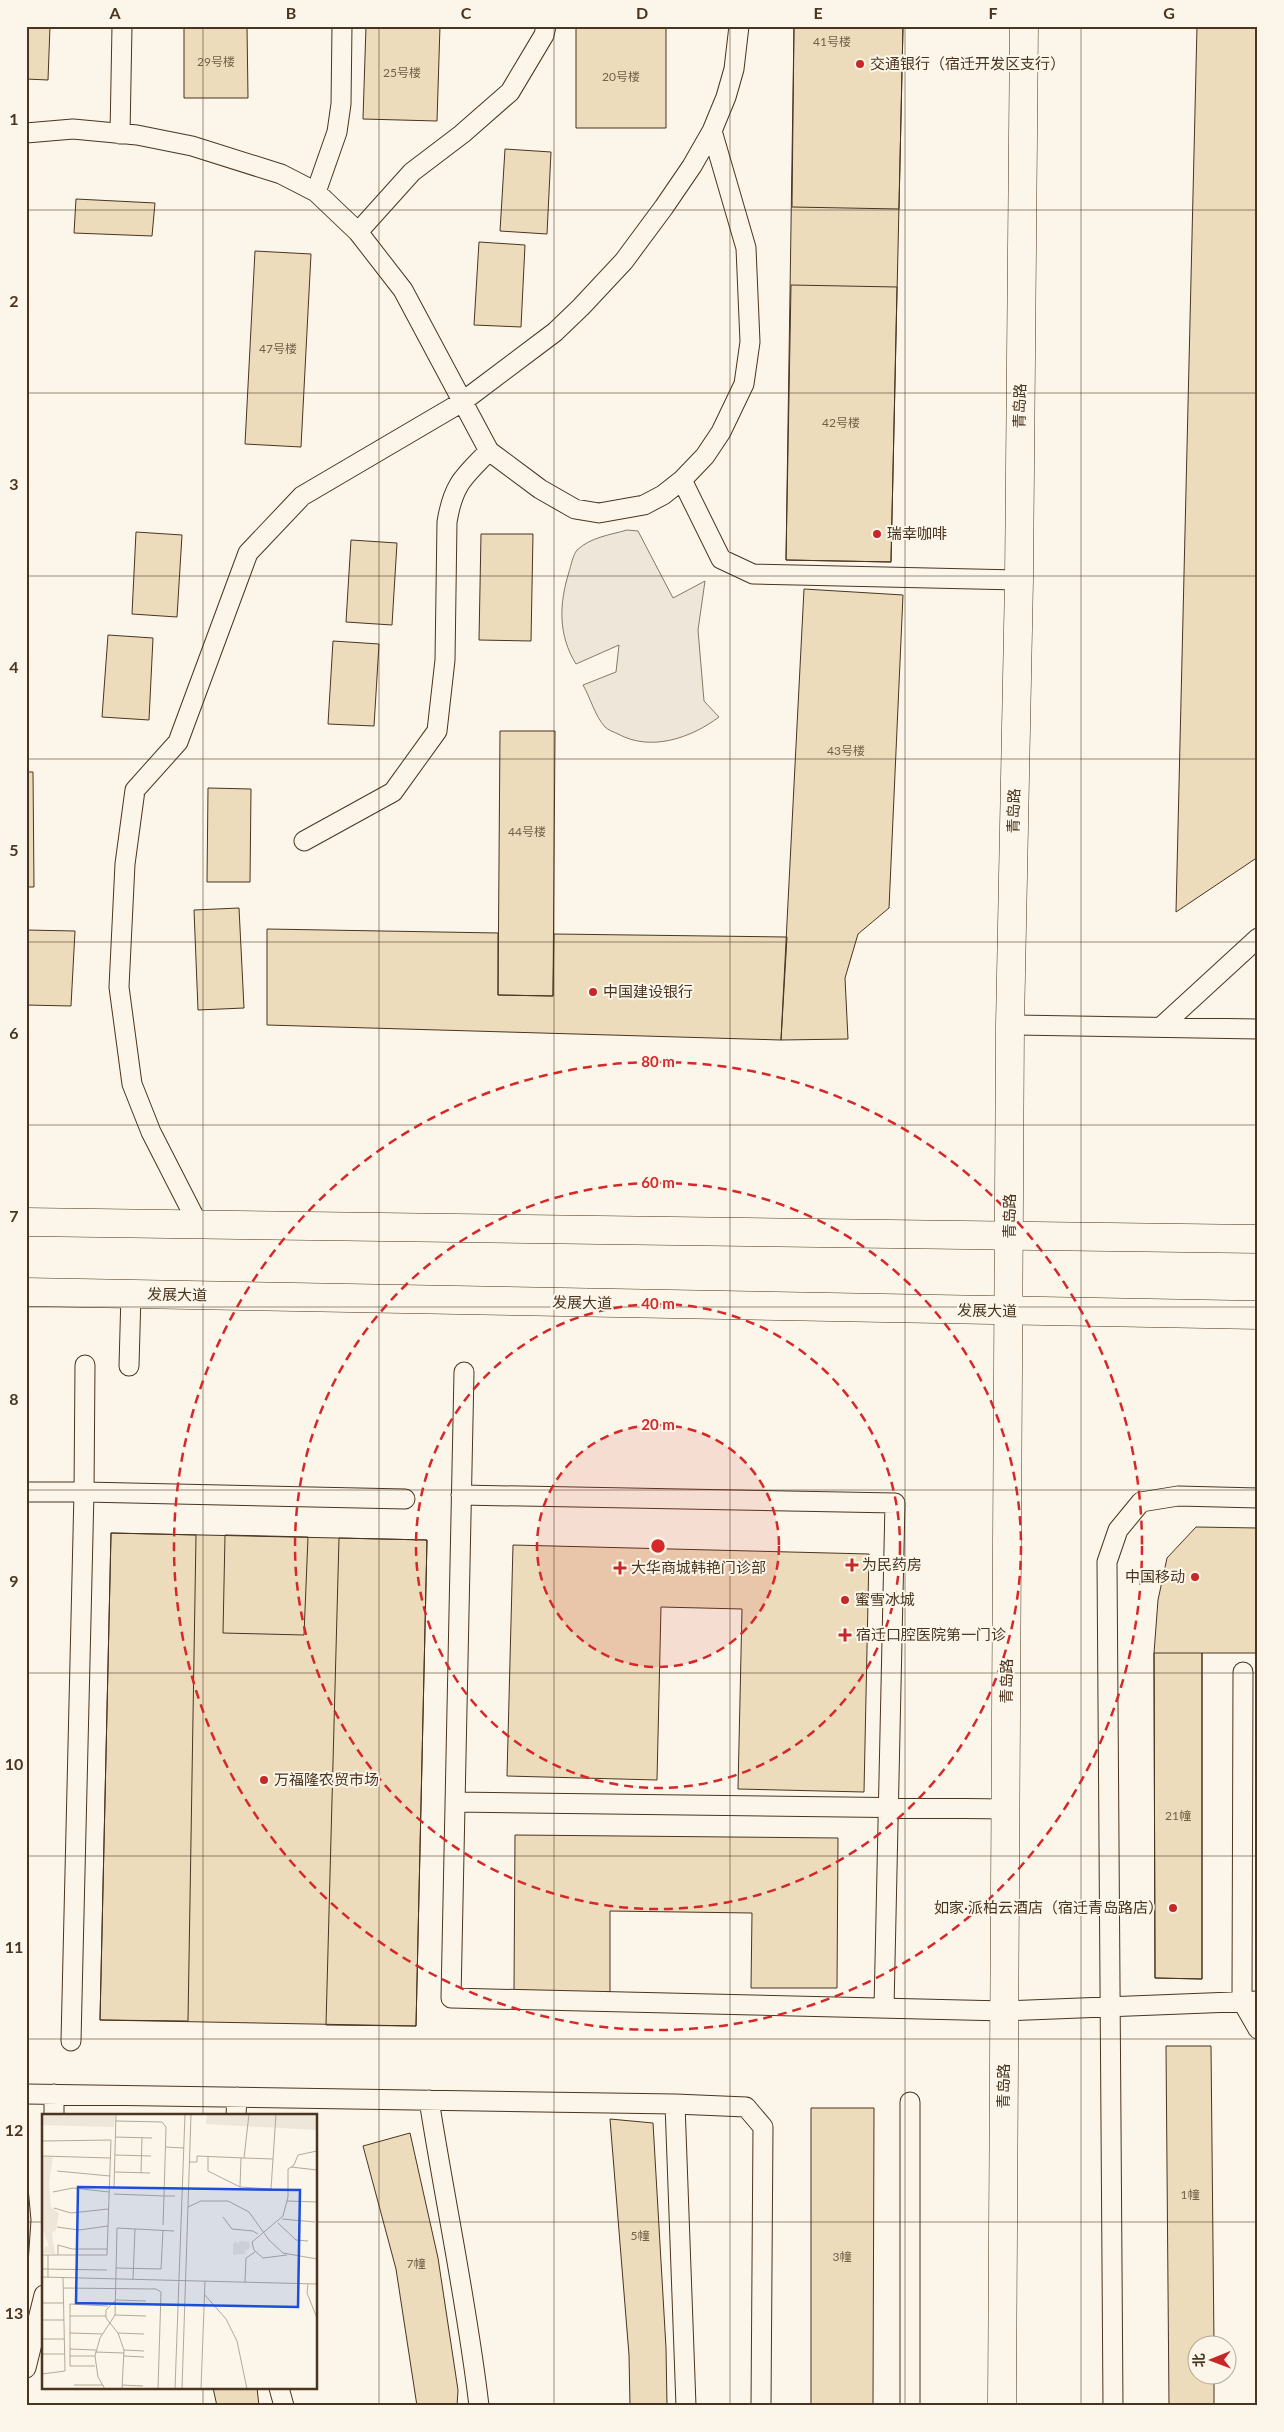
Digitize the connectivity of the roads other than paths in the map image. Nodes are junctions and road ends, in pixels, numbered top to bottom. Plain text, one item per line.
1 (122, 26) edge
2 (342, 26) edge
3 (546, 26) edge
4 (739, 26) edge
5 (1024, 26) edge
6 (712, 131) junction
7 (26, 133) edge
8 (120, 134) junction
9 (316, 192) junction
10 (358, 232) junction
11 (462, 402) junction
12 (489, 451) junction
13 (682, 480) junction
14 (1019, 580) junction
15 (304, 841) dead end
16 (1258, 938) edge
17 (1010, 1025) junction
18 (1161, 1027) junction
19 (1258, 1028) edge
20 (26, 1222) edge
21 (198, 1224) junction
22 (1010, 1236) junction
23 (1258, 1239) edge
24 (26, 1292) edge
25 (131, 1294) junction
26 (1009, 1312) junction
27 (1258, 1315) edge
28 (85, 1365) dead end
29 (129, 1366) dead end
30 (464, 1372) dead end
31 (26, 1492) edge
32 (84, 1492) junction
33 (461, 1495) junction
34 (1258, 1498) edge
35 (405, 1499) dead end
36 (1243, 1672) dead end
37 (455, 1802) junction
38 (889, 1808) junction
39 (1006, 1809) junction
40 (1250, 2001) edge
41 (1110, 2006) junction
42 (884, 2008) junction
43 (1005, 2010) junction
44 (1258, 2029) edge
45 (71, 2041) dead end
46 (26, 2094) edge
47 (54, 2094) junction
48 (429, 2100) junction
49 (910, 2102) dead end
50 (675, 2104) junction
51 (237, 2106) edge
52 (54, 2114) edge
53 (42, 2303) edge
54 (26, 2368) edge
55 (280, 2390) edge
56 (284, 2406) edge
57 (479, 2406) edge
58 (686, 2406) edge
59 (762, 2406) edge
60 (910, 2406) edge
61 (1002, 2406) edge
62 (1113, 2406) edge

1 - 8 lane
2 - 9 lane
3 - 10 lane
4 - 6 lane
5 - 14 main road, 青岛路
6 - 11 lane
6 - 13 lane
7 - 8 lane
8 - 9 lane
9 - 10 lane
10 - 11 lane
11 - 12 lane
11 - 21 lane
12 - 13 lane
12 - 15 lane
13 - 14 lane
14 - 17 main road, 青岛路
16 - 18 lane
17 - 18 lane
17 - 22 main road, 青岛路
18 - 19 lane
20 - 21 main road
21 - 22 main road
22 - 23 main road
22 - 26 main road, 青岛路
24 - 25 main road, 发展大道
25 - 26 main road, 发展大道
25 - 29 lane
26 - 27 main road, 发展大道
26 - 39 main road, 青岛路
28 - 32 lane
30 - 33 lane
31 - 32 lane
32 - 35 lane
32 - 45 lane
33 - 37 lane
33 - 38 lane
34 - 41 lane
36 - 40 lane
37 - 38 lane
37 - 42 lane
38 - 39 lane
38 - 42 lane
39 - 43 main road, 青岛路
40 - 41 lane
40 - 44 lane
41 - 43 lane
41 - 62 lane
42 - 43 lane
43 - 61 main road, 青岛路
46 - 47 lane
47 - 51 lane
47 - 52 lane
48 - 50 lane
48 - 51 lane
48 - 57 lane
49 - 60 lane
50 - 58 lane
50 - 59 lane
53 - 54 lane
55 - 56 lane

